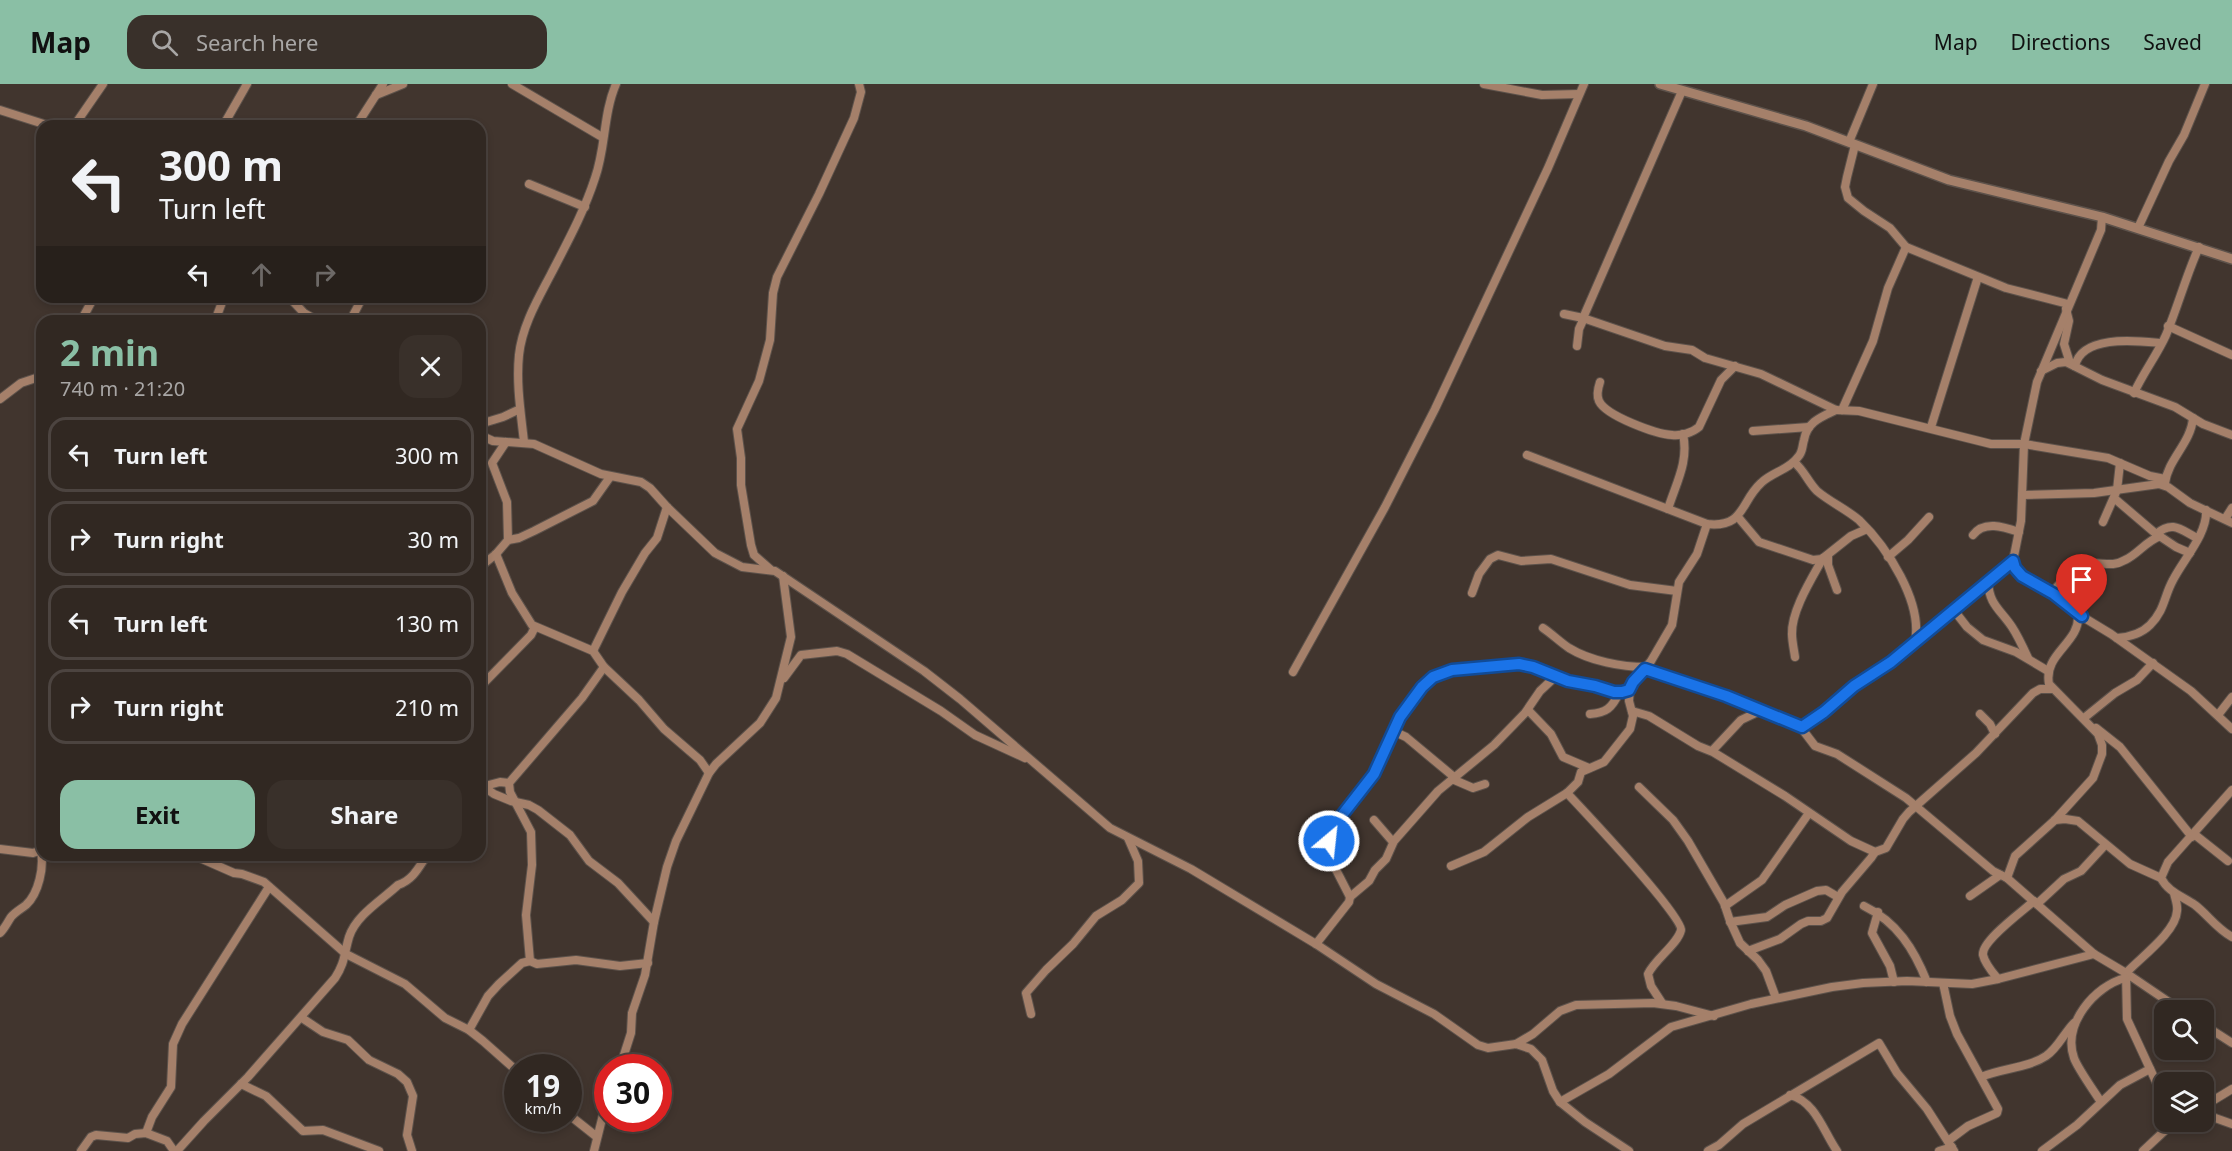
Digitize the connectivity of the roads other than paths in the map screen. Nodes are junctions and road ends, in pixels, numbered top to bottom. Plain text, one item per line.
1 (103, 84) edge
2 (247, 84) edge
3 (383, 84) edge
4 (403, 84) edge
5 (512, 84) edge
6 (616, 84) edge
7 (859, 84) edge
8 (1484, 84) edge
9 (1584, 84) edge
10 (1660, 84) edge
11 (1873, 84) edge
12 (2205, 84) edge
13 (1682, 91) junction
14 (1579, 94) junction
15 (375, 95) junction
16 (0, 110) edge
17 (81, 120) edge
18 (226, 120) edge
19 (360, 120) edge
20 (36, 122) edge
21 (602, 137) junction
22 (1852, 143) junction
23 (529, 184) dead end
24 (585, 207) junction
25 (2102, 218) junction
26 (2138, 228) junction
27 (1906, 247) junction
28 (2199, 247) junction
29 (2232, 259) edge
30 (1978, 277) junction
31 (291, 303) edge
32 (294, 303) edge
33 (298, 307) junction
34 (2067, 307) junction
35 (1564, 314) dead end
36 (309, 315) edge
37 (1583, 318) junction
38 (2168, 326) junction
39 (2161, 343) junction
40 (1577, 346) dead end
41 (2232, 355) edge
42 (2073, 364) junction
43 (1735, 366) junction
44 (2041, 371) junction
45 (36, 377) edge
46 (1600, 382) dead end
47 (2134, 393) junction
48 (0, 399) edge
49 (520, 409) junction
50 (1839, 410) junction
51 (2193, 418) junction
52 (486, 422) edge
53 (1809, 427) junction
54 (1931, 427) junction
55 (1753, 431) dead end
56 (1683, 434) junction
57 (2232, 435) edge
58 (486, 438) edge
59 (506, 442) junction
60 (524, 442) junction
61 (2024, 444) junction
62 (1527, 455) dead end
63 (1794, 462) junction
64 (2120, 463) junction
65 (610, 477) junction
66 (2165, 482) junction
67 (2116, 494) junction
68 (2022, 495) junction
69 (667, 507) junction
70 (2232, 508) edge
71 (1668, 509) junction
72 (2206, 510) junction
73 (1738, 517) junction
74 (1929, 517) dead end
75 (2226, 520) edge
76 (2103, 522) dead end
77 (2206, 523) junction
78 (1707, 524) junction
79 (1867, 529) junction
80 (2019, 532) junction
81 (1973, 535) dead end
82 (2158, 535) junction
83 (2197, 538) junction
84 (508, 540) junction
85 (2190, 553) junction
86 (496, 554) junction
87 (1826, 556) junction
88 (1888, 557) junction
89 (2013, 561) junction
90 (486, 562) edge
91 (770, 569) junction
92 (783, 576) junction
93 (1988, 581) junction
94 (1837, 590) dead end
95 (1677, 591) junction
96 (1472, 593) dead end
97 (2052, 593) junction
98 (1953, 609) junction
99 (2078, 614) junction
100 (535, 627) junction
101 (1543, 628) dead end
102 (2139, 633) junction
103 (2117, 638) junction
104 (1915, 642) junction
105 (593, 651) junction
106 (2141, 655) junction
107 (1796, 657) dead end
108 (2028, 658) junction
109 (2153, 663) junction
110 (604, 667) junction
111 (1646, 668) junction
112 (2048, 671) junction
113 (1293, 672) dead end
114 (1555, 677) junction
115 (486, 681) edge
116 (782, 682) junction
117 (2052, 689) junction
118 (1629, 690) junction
119 (1618, 693) junction
120 (2232, 697) edge
121 (1528, 710) junction
122 (1762, 710) junction
123 (1632, 711) junction
124 (1590, 714) dead end
125 (1980, 714) dead end
126 (2218, 715) junction
127 (2084, 718) junction
128 (2091, 724) junction
129 (1802, 727) junction
130 (2232, 729) edge
131 (1393, 730) junction
132 (1995, 734) junction
133 (1712, 751) junction
134 (1034, 762) junction
135 (1589, 768) junction
136 (709, 772) junction
137 (1453, 778) junction
138 (509, 783) junction
139 (1485, 784) dead end
140 (486, 785) edge
141 (1639, 787) dead end
142 (486, 789) edge
143 (2232, 790) edge
144 (1567, 793) junction
145 (517, 802) junction
146 (1917, 806) junction
147 (1809, 813) junction
148 (1374, 820) dead end
149 (2055, 820) junction
150 (2193, 836) junction
151 (1128, 838) junction
152 (1393, 842) junction
153 (2105, 845) junction
154 (0, 849) edge
155 (36, 852) edge
156 (1875, 852) junction
157 (42, 861) edge
158 (207, 861) edge
159 (423, 861) edge
160 (2228, 861) dead end
161 (1451, 866) dead end
162 (2004, 877) junction
163 (2160, 878) junction
164 (269, 887) junction
165 (2174, 892) junction
166 (1970, 896) dead end
167 (1350, 897) junction
168 (1838, 897) junction
169 (2035, 903) junction
170 (1725, 906) junction
171 (1864, 906) dead end
172 (1878, 912) junction
173 (654, 922) junction
174 (1730, 922) junction
175 (0, 933) edge
176 (2232, 937) edge
177 (1316, 944) junction
178 (1748, 951) junction
179 (346, 954) junction
180 (2094, 954) junction
181 (530, 961) junction
182 (648, 963) junction
183 (2126, 976) junction
184 (1998, 979) junction
185 (1894, 982) junction
186 (1927, 982) junction
187 (1943, 983) junction
188 (1776, 998) junction
189 (2164, 1000) edge
190 (1662, 1004) junction
191 (1031, 1014) dead end
192 (1714, 1016) junction
193 (302, 1018) junction
194 (2075, 1022) junction
195 (469, 1030) junction
196 (2214, 1031) edge
197 (2232, 1043) edge
198 (1516, 1044) junction
199 (622, 1054) edge
200 (504, 1060) edge
201 (2150, 1069) junction
202 (1981, 1077) junction
203 (2154, 1078) edge
204 (242, 1084) junction
205 (2232, 1089) edge
206 (1790, 1095) junction
207 (2214, 1100) edge
208 (1560, 1102) junction
209 (2102, 1102) junction
210 (2214, 1118) edge
211 (2232, 1124) edge
212 (582, 1125) edge
213 (598, 1132) edge
214 (2163, 1132) edge
215 (146, 1134) junction
216 (597, 1137) junction
217 (1951, 1146) edge
218 (81, 1151) edge
219 (176, 1151) edge
220 (379, 1151) edge
221 (412, 1151) edge
222 (594, 1151) edge
223 (1629, 1151) edge
224 (1708, 1151) edge
225 (1837, 1151) edge
226 (1939, 1151) edge
227 (2042, 1151) edge
228 (2143, 1151) edge

1 - 17 street
2 - 18 street
3 - 15 street
4 - 15 street
5 - 21 street
6 - 21 street
7 - 91 street
8 - 14 street
9 - 14 street
10 - 13 street
11 - 22 street
12 - 26 street
13 - 22 street
13 - 37 street
14 - 113 street
15 - 19 street
16 - 20 street
21 - 24 street
22 - 25 street
22 - 27 street
23 - 24 street
24 - 49 street
25 - 26 street
25 - 34 street
26 - 28 street
27 - 30 street
27 - 50 street
28 - 29 street
28 - 38 street
30 - 34 street
30 - 54 street
31 - 33 street
32 - 33 street
33 - 36 street
34 - 42 street
34 - 44 street
35 - 37 street
37 - 40 street
37 - 43 street
38 - 39 street
38 - 41 street
39 - 42 street
39 - 47 street
42 - 44 street
42 - 47 street
43 - 50 street
43 - 56 street
44 - 61 street
45 - 48 street
46 - 56 street
47 - 51 street
49 - 52 street
49 - 60 street
50 - 53 street
50 - 54 street
51 - 57 street
51 - 66 street
53 - 55 street
53 - 63 street
54 - 61 street
56 - 71 street
58 - 59 street
59 - 60 street
59 - 84 street
60 - 65 street
61 - 64 street
61 - 68 street
62 - 71 street
63 - 73 street
63 - 79 street
64 - 66 street
64 - 67 street
65 - 69 street
65 - 84 street
66 - 67 street
66 - 72 street
67 - 68 street
67 - 76 street
67 - 82 street
68 - 80 street
69 - 91 street
69 - 105 street
70 - 75 street
71 - 78 street
72 - 75 street
72 - 77 street
73 - 78 street
73 - 87 street
74 - 88 street
75 - 77 street
77 - 83 street
78 - 95 street
79 - 87 street
79 - 88 street
80 - 81 street
80 - 89 street
82 - 83 street
82 - 85 street
82 - 97 street
83 - 85 street
84 - 86 street
85 - 102 street
86 - 90 street
86 - 100 street
87 - 94 street
87 - 107 street
88 - 104 street
89 - 93 street
89 - 97 street
91 - 92 street
92 - 116 street
92 - 134 street
93 - 98 street
93 - 108 street
95 - 96 street
95 - 111 street
97 - 99 street
98 - 104 street
98 - 108 street
99 - 103 street
99 - 112 street
100 - 105 street
100 - 115 street
101 - 111 street
102 - 103 street
102 - 106 street
103 - 106 street
104 - 129 street
105 - 110 street
106 - 109 street
108 - 112 street
109 - 126 street
109 - 127 street
110 - 136 street
110 - 138 street
111 - 118 street
111 - 122 street
112 - 117 street
114 - 119 street
114 - 121 street
114 - 131 street
116 - 134 street
116 - 136 street
117 - 127 street
117 - 132 street
118 - 119 street
118 - 123 street
119 - 124 street
120 - 126 street
121 - 135 street
121 - 137 street
122 - 129 street
122 - 133 street
123 - 133 street
123 - 135 street
125 - 132 street
126 - 130 street
127 - 128 street
128 - 149 street
128 - 150 street
129 - 146 street
131 - 137 street
131 - 167 street
132 - 146 street
133 - 147 street
134 - 151 street
135 - 144 street
136 - 173 street
137 - 139 street
137 - 152 street
138 - 140 street
138 - 145 street
141 - 170 street
142 - 145 street
143 - 150 street
144 - 161 street
144 - 190 street
145 - 173 street
145 - 181 street
146 - 156 street
146 - 162 street
147 - 156 street
147 - 170 street
148 - 152 street
149 - 153 street
149 - 162 street
150 - 160 street
150 - 163 street
151 - 177 street
151 - 191 street
152 - 167 street
153 - 163 street
153 - 169 street
154 - 155 street
156 - 168 street
157 - 175 street
158 - 164 street
159 - 179 street
162 - 166 street
162 - 169 street
163 - 165 street
164 - 179 street
164 - 215 street
165 - 176 street
165 - 183 street
167 - 177 street
168 - 174 street
168 - 178 street
169 - 180 street
169 - 184 street
170 - 174 street
171 - 172 street
172 - 185 street
172 - 186 street
173 - 182 street
174 - 178 street
177 - 198 street
178 - 188 street
179 - 193 street
179 - 195 street
180 - 183 street
180 - 184 street
181 - 182 street
181 - 195 street
182 - 199 street
183 - 189 street
183 - 194 street
183 - 201 street
184 - 187 street
185 - 186 street
185 - 188 street
186 - 187 street
187 - 202 street
188 - 192 street
190 - 192 street
190 - 198 street
192 - 208 street
193 - 204 street
193 - 221 street
194 - 202 street
194 - 209 street
195 - 200 street
196 - 197 street
198 - 208 street
201 - 203 street
201 - 209 street
202 - 217 street
204 - 219 street
204 - 220 street
205 - 207 street
206 - 217 street
206 - 224 street
206 - 225 street
208 - 223 street
209 - 227 street
210 - 211 street
212 - 216 street
213 - 216 street
214 - 228 street
215 - 218 street
215 - 219 street
216 - 222 street
217 - 226 street

